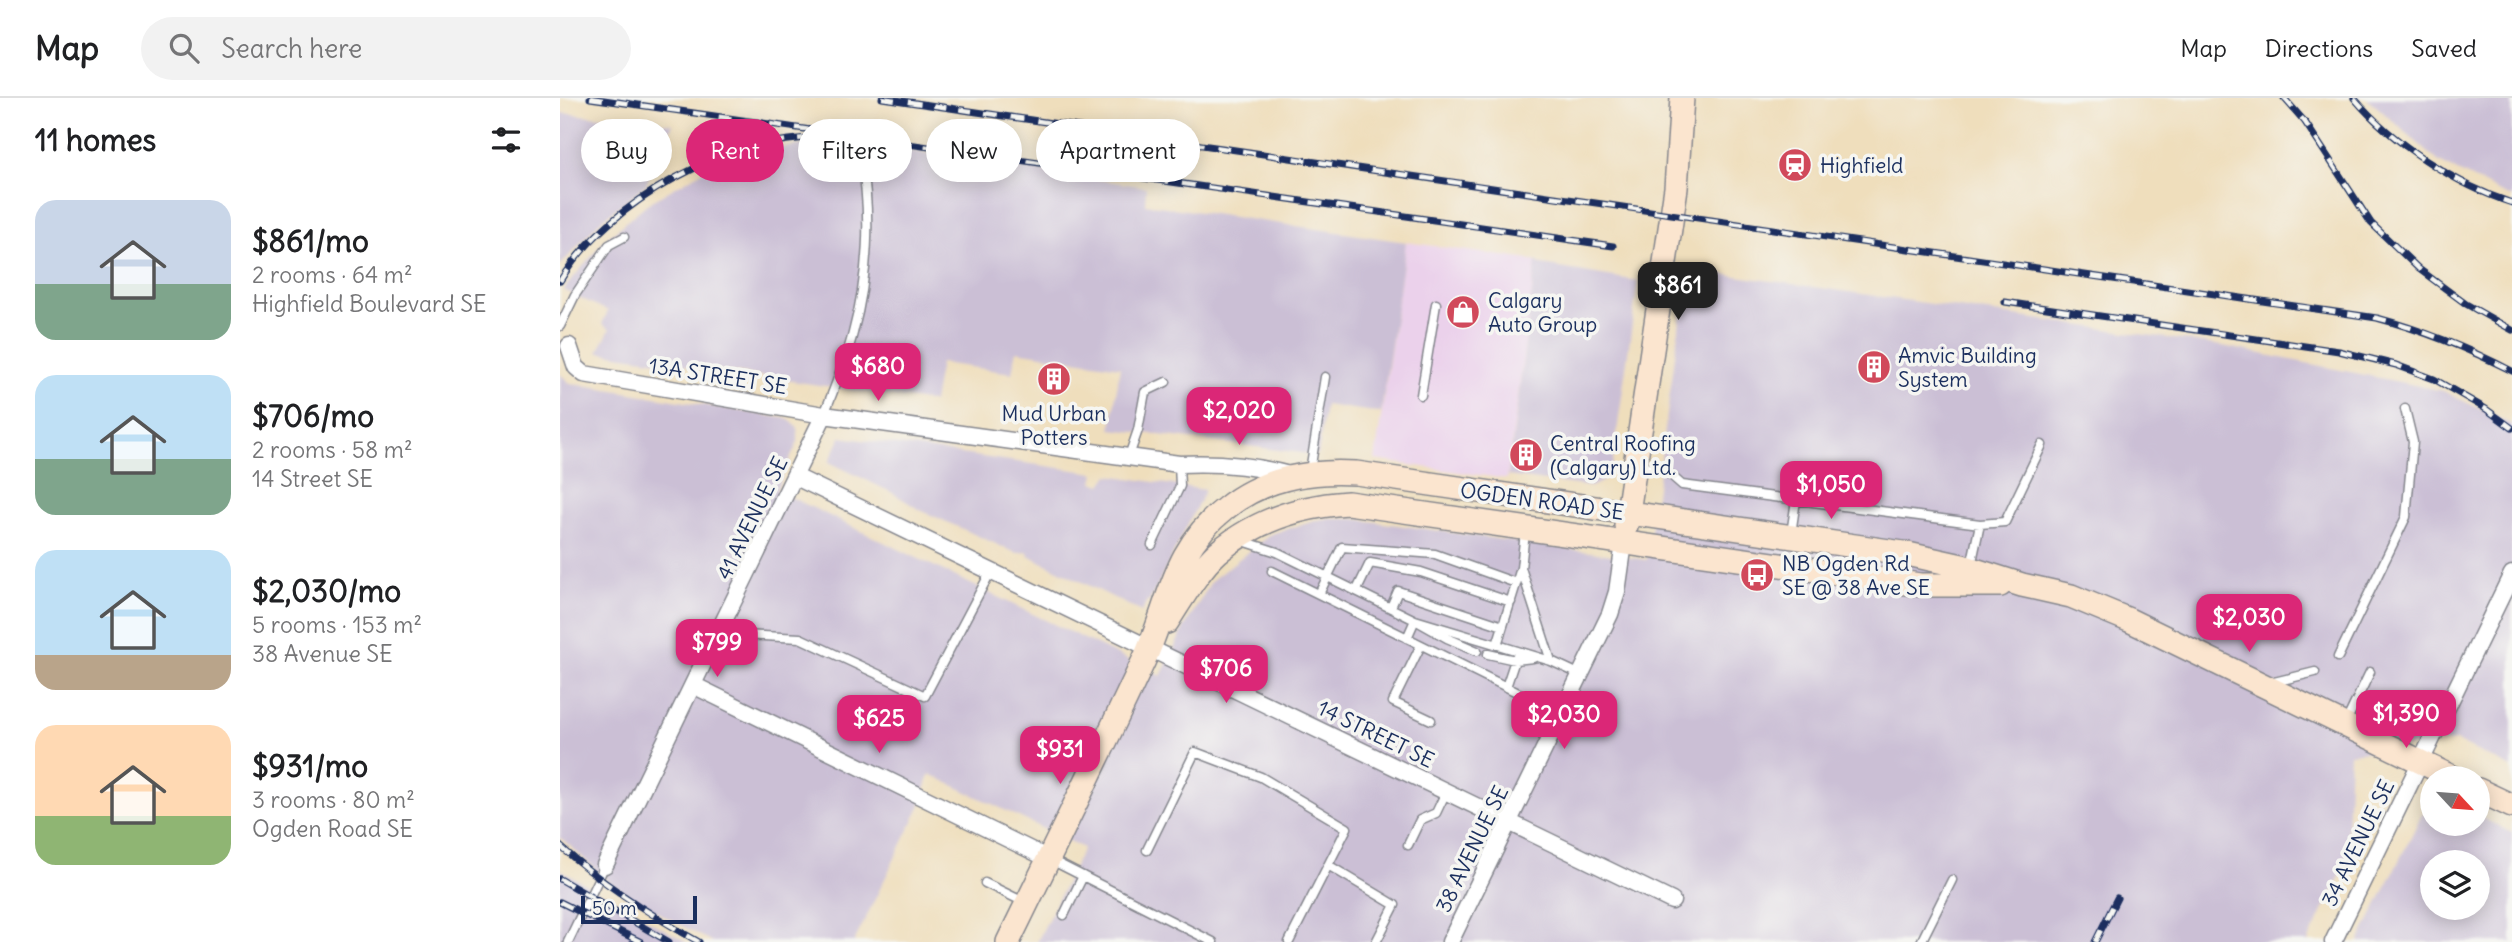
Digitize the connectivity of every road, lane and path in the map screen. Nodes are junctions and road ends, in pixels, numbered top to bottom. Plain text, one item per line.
1 (1682, 98) edge
2 (866, 182) edge
3 (624, 237) dead end
4 (1436, 304) dead end
5 (560, 326) edge
6 (569, 346) joint
7 (1325, 377) dead end
8 (1166, 382) dead end
9 (1421, 396) dead end
10 (2405, 409) dead end
11 (824, 415) junction
12 (2042, 445) dead end
13 (1129, 456) junction
14 (1179, 464) junction
15 (1634, 465) junction
16 (1302, 475) junction
17 (796, 477) junction
18 (1796, 500) junction
19 (1627, 513) junction
20 (1980, 524) junction
21 (1526, 529) junction
22 (1790, 537) junction
23 (1237, 539) junction
24 (1624, 543) junction
25 (1152, 545) dead end
26 (1521, 568) junction
27 (1971, 569) junction
28 (991, 571) junction
29 (1272, 571) dead end
30 (2512, 574) edge
31 (1328, 576) junction
32 (1516, 583) junction
33 (2022, 585) junction
34 (1357, 590) junction
35 (1319, 594) junction
36 (1511, 602) junction
37 (1391, 607) junction
38 (1415, 620) junction
39 (1503, 626) junction
40 (721, 628) junction
41 (1407, 638) junction
42 (1421, 645) junction
43 (1497, 645) junction
44 (1150, 648) junction
45 (1477, 651) dead end
46 (1488, 654) dead end
47 (1517, 655) junction
48 (2338, 657) dead end
49 (1551, 661) junction
50 (2315, 672) dead end
51 (2370, 672) dead end
52 (1581, 675) junction
53 (693, 685) junction
54 (2262, 685) junction
55 (1506, 687) junction
56 (1562, 715) junction
57 (1431, 720) dead end
58 (2345, 725) junction
59 (2421, 762) junction
60 (2429, 766) edge
61 (1446, 792) junction
62 (2490, 796) edge
63 (2512, 806) edge
64 (1509, 822) junction
65 (1408, 845) dead end
66 (1147, 850) dead end
67 (1049, 859) junction
68 (605, 865) joint
69 (1328, 865) junction
70 (1083, 876) junction
71 (1952, 880) dead end
72 (985, 883) dead end
73 (1672, 901) dead end
74 (1027, 903) junction
75 (1064, 915) dead end
76 (568, 942) edge
77 (1008, 942) edge
78 (1213, 942) edge
79 (1289, 942) edge
80 (1376, 942) edge
81 (1451, 942) edge
82 (1921, 942) edge
83 (2333, 942) edge

1 - 15 street
2 - 11 lane
3 - 5 lane
4 - 9 lane
5 - 6 lane
6 - 11 street, 13A STREET SE
7 - 16 lane
8 - 13 lane
10 - 48 lane
11 - 13 street, 13A STREET SE
11 - 17 street, 41 AVENUE SE
12 - 20 lane
13 - 14 street, 13A STREET SE
14 - 16 street, 13A STREET SE
14 - 25 lane
15 - 18 lane
15 - 19 street
16 - 19 street, OGDEN ROAD SE
16 - 44 street, OGDEN ROAD SE
17 - 28 street, 14 STREET SE
17 - 40 street, 41 AVENUE SE
18 - 20 lane
18 - 22 lane
19 - 22 street, OGDEN ROAD SE
19 - 24 street
20 - 27 lane
21 - 23 street, OGDEN ROAD SE
21 - 24 street, OGDEN ROAD SE
21 - 26 lane
22 - 27 street, OGDEN ROAD SE
23 - 31 lane
23 - 44 street, OGDEN ROAD SE
24 - 33 street, OGDEN ROAD SE
24 - 52 street, 38 AVENUE SE
26 - 32 lane
26 - 49 lane
27 - 33 street, OGDEN ROAD SE
28 - 40 lane
28 - 44 street, 14 STREET SE
29 - 35 lane
30 - 59 street, 34 AVENUE SE
31 - 32 lane
31 - 34 lane
31 - 35 lane
32 - 36 lane
33 - 54 street, OGDEN ROAD SE
34 - 36 lane
34 - 37 lane
35 - 41 lane
36 - 39 lane
37 - 38 lane
37 - 39 lane
38 - 41 lane
38 - 43 lane
38 - 45 lane
39 - 43 lane
40 - 53 street, 41 AVENUE SE
41 - 42 lane
42 - 55 lane
42 - 57 lane
43 - 47 lane
44 - 61 street, 14 STREET SE
44 - 67 street, OGDEN ROAD SE
46 - 47 lane
47 - 49 lane
47 - 55 lane
49 - 52 lane
50 - 54 lane
51 - 58 lane
52 - 56 street, 38 AVENUE SE
53 - 67 street
53 - 68 street, 41 AVENUE SE
54 - 58 street, OGDEN ROAD SE
55 - 56 lane
56 - 64 street, 38 AVENUE SE
58 - 59 street, OGDEN ROAD SE
59 - 60 street, OGDEN ROAD SE
59 - 83 street, 34 AVENUE SE
61 - 64 street, 14 STREET SE
61 - 65 lane
62 - 63 street
64 - 73 street, 14 STREET SE
64 - 81 street, 38 AVENUE SE
66 - 69 lane
67 - 70 lane
67 - 74 street, OGDEN ROAD SE
68 - 76 lane
69 - 79 lane
69 - 80 lane
70 - 75 lane
70 - 78 lane
71 - 82 lane
72 - 74 lane
74 - 77 street, OGDEN ROAD SE

